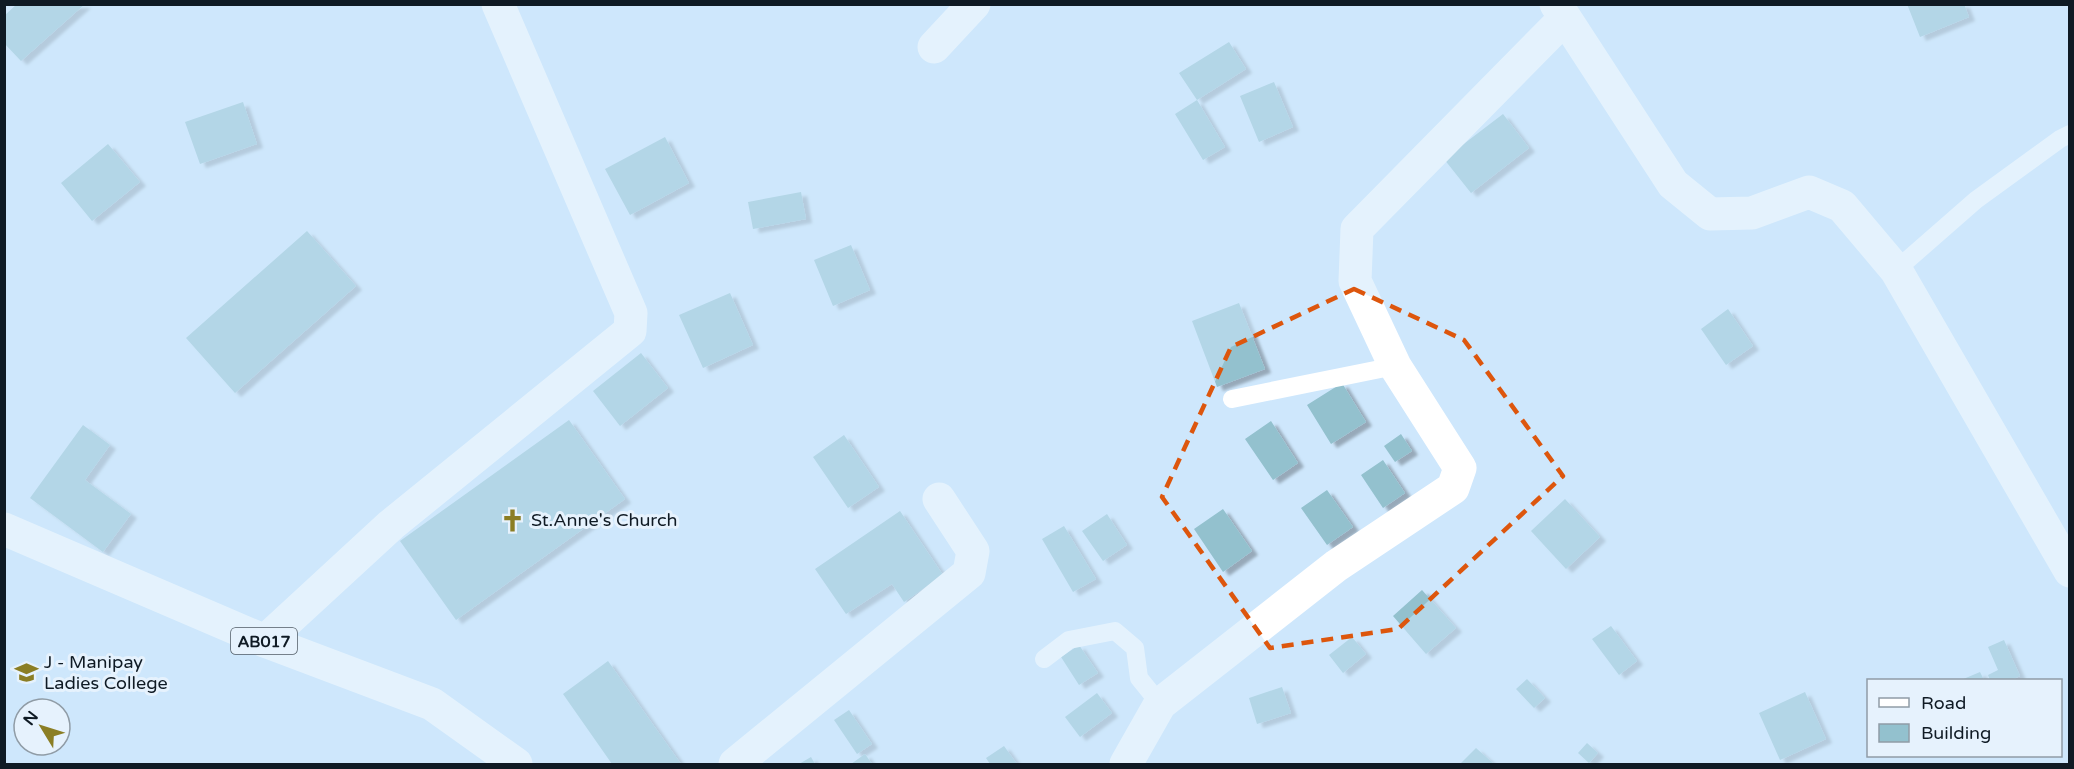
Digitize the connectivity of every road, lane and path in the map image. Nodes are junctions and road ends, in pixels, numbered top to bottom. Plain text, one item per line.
1 (498, 4) edge
2 (974, 4) edge
3 (1560, 12) edge
4 (934, 47) dead end
5 (2070, 134) edge
6 (1896, 270) junction
7 (1395, 366) junction
8 (1232, 399) dead end
9 (939, 499) dead end
10 (4, 529) edge
11 (2070, 571) edge
12 (265, 641) junction
13 (1044, 659) dead end
14 (1160, 704) junction
15 (516, 765) edge
16 (735, 765) edge
17 (1125, 765) edge

1 - 12 street
2 - 4 street
3 - 6 street
3 - 7 street
5 - 6 lane
6 - 11 street
7 - 8 lane
7 - 14 street
9 - 16 street
10 - 12 street, AB017
12 - 15 street, AB017
13 - 14 lane
14 - 17 street

